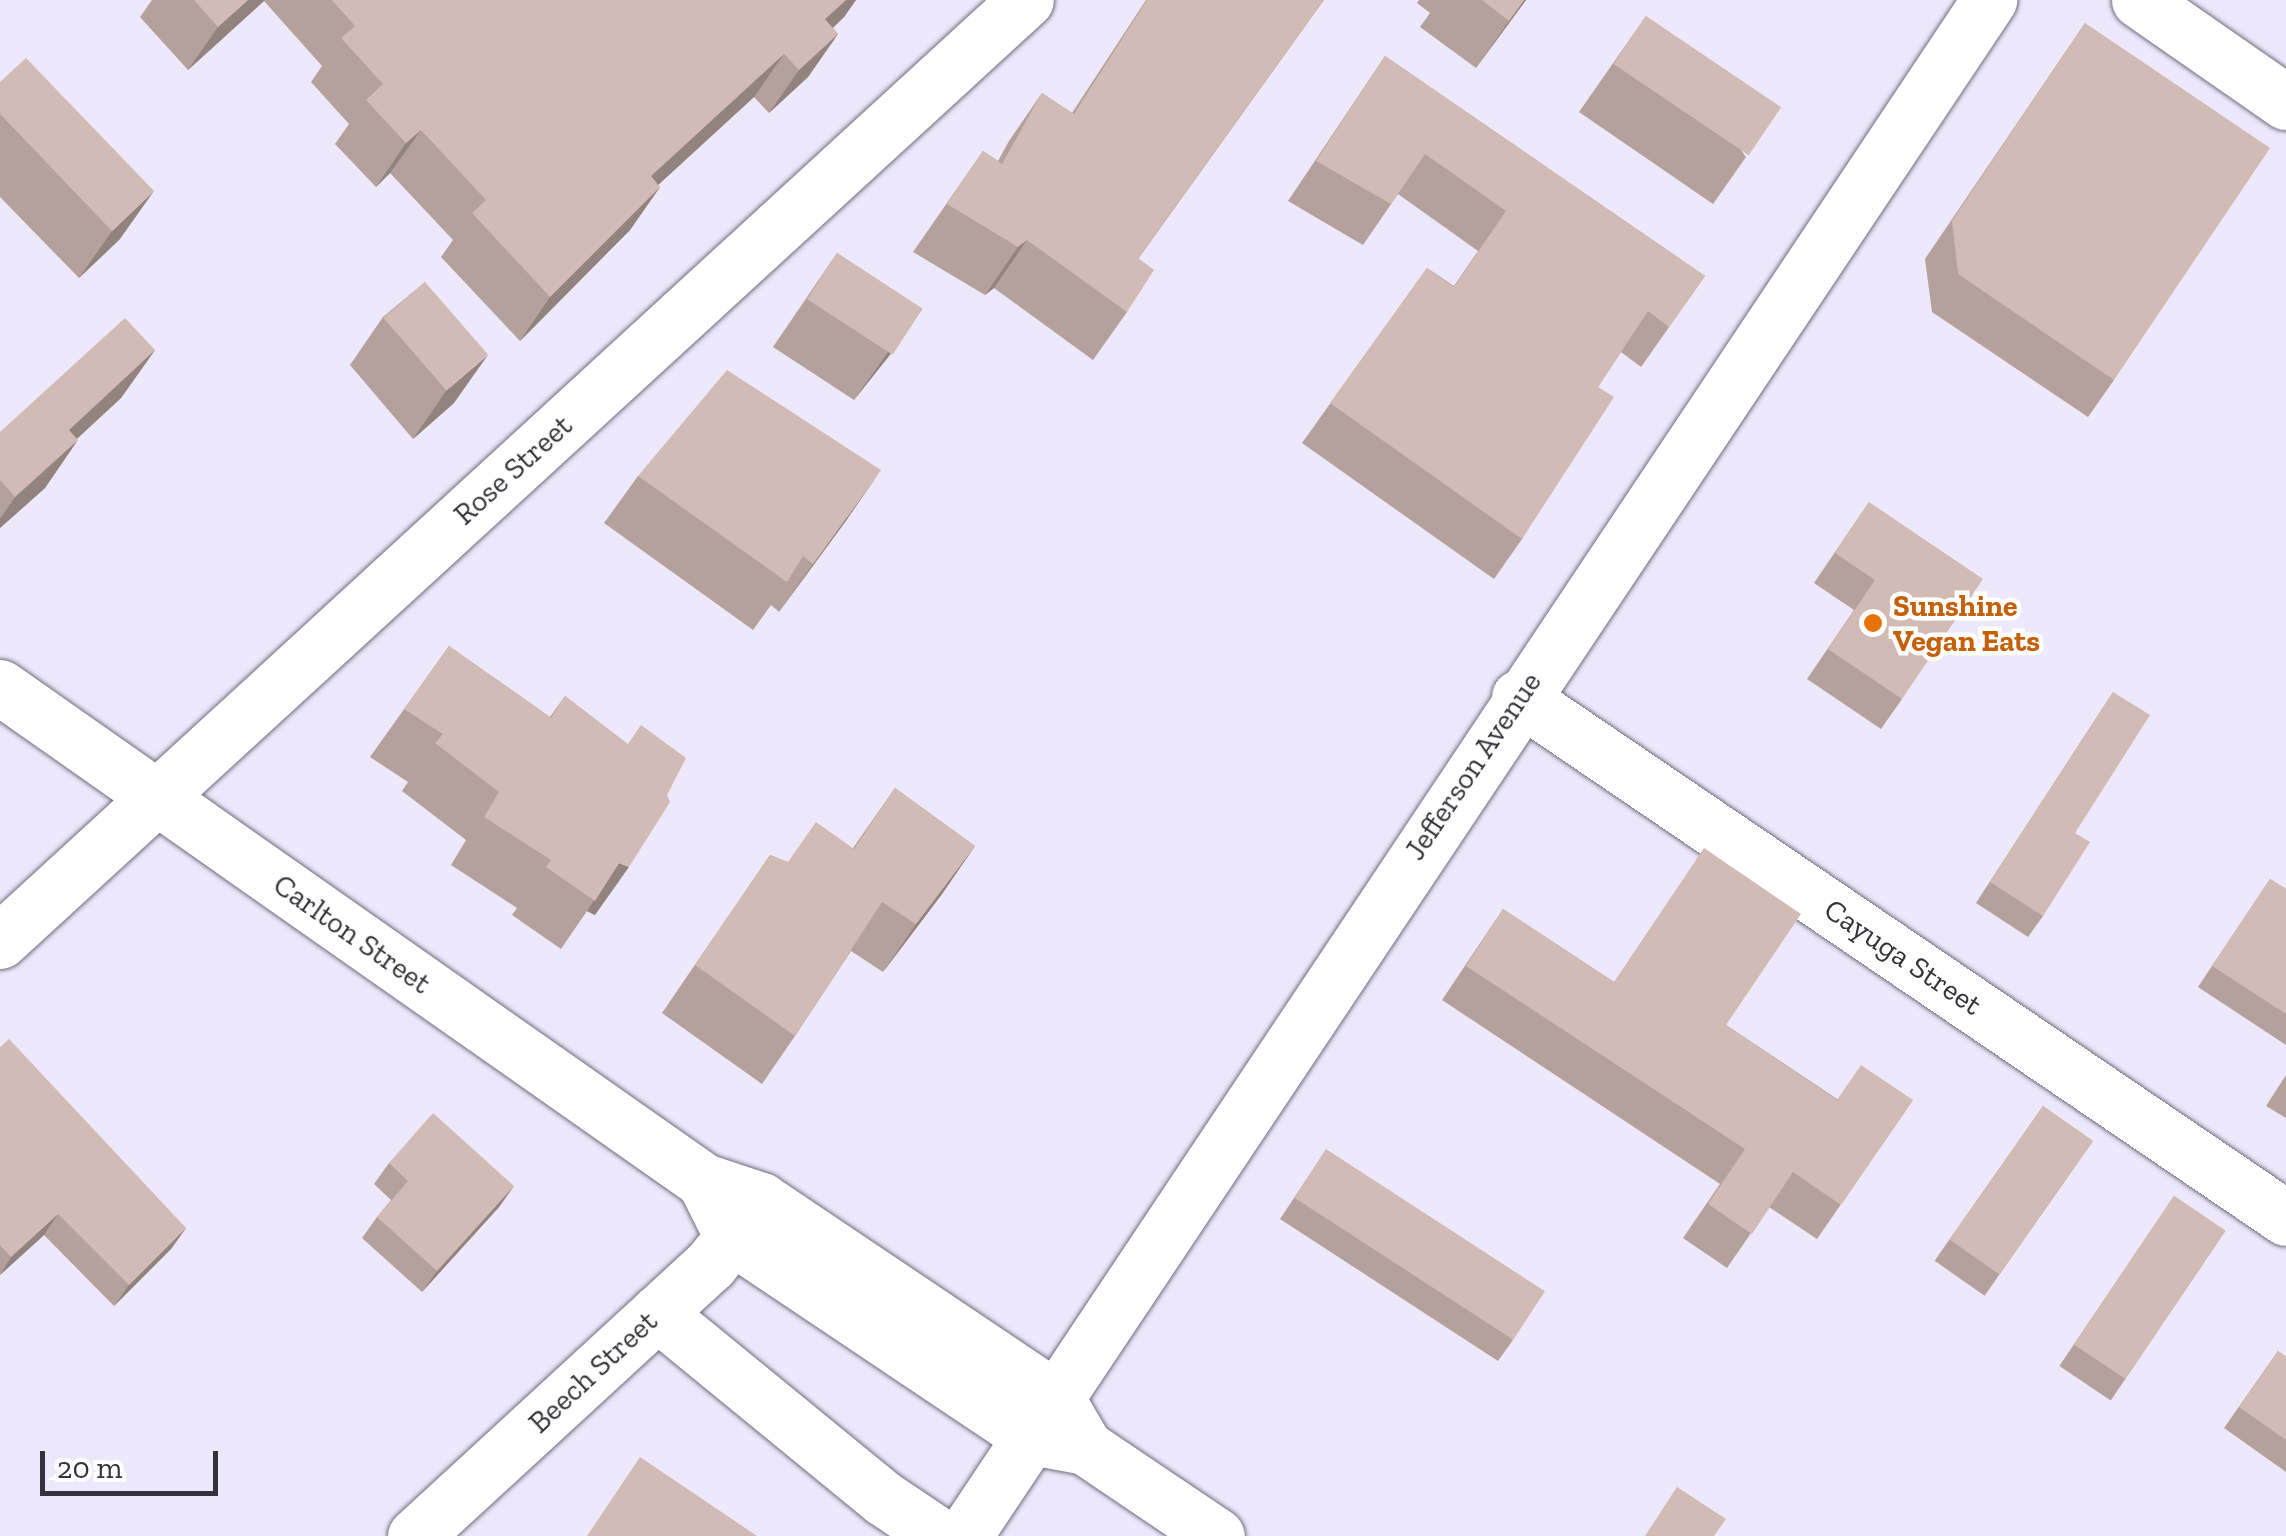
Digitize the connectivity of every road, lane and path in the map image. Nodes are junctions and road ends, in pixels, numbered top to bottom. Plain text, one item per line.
1 (1026, 0) edge
2 (1989, 0) edge
3 (2138, 0) edge
4 (2286, 102) edge
5 (0, 687) edge
6 (1520, 697) junction
7 (154, 796) junction
8 (0, 941) edge
9 (747, 1218) junction
10 (2286, 1218) edge
11 (657, 1313) junction
12 (1044, 1418) junction
13 (415, 1536) edge
14 (940, 1536) edge
15 (964, 1536) edge
16 (1217, 1536) edge

1 - 7 street, Rose Street
2 - 6 street, Jefferson Avenue
3 - 4 street
5 - 7 street, Carlton Street
6 - 10 street, Cayuga Street
6 - 12 street, Jefferson Avenue
7 - 8 street, Rose Street
7 - 9 street, Carlton Street
9 - 11 street, Beech Street
9 - 12 street, Carlton Street
11 - 13 street, Beech Street
11 - 14 street
12 - 15 street, Jefferson Avenue
12 - 16 street, Carlton Street

